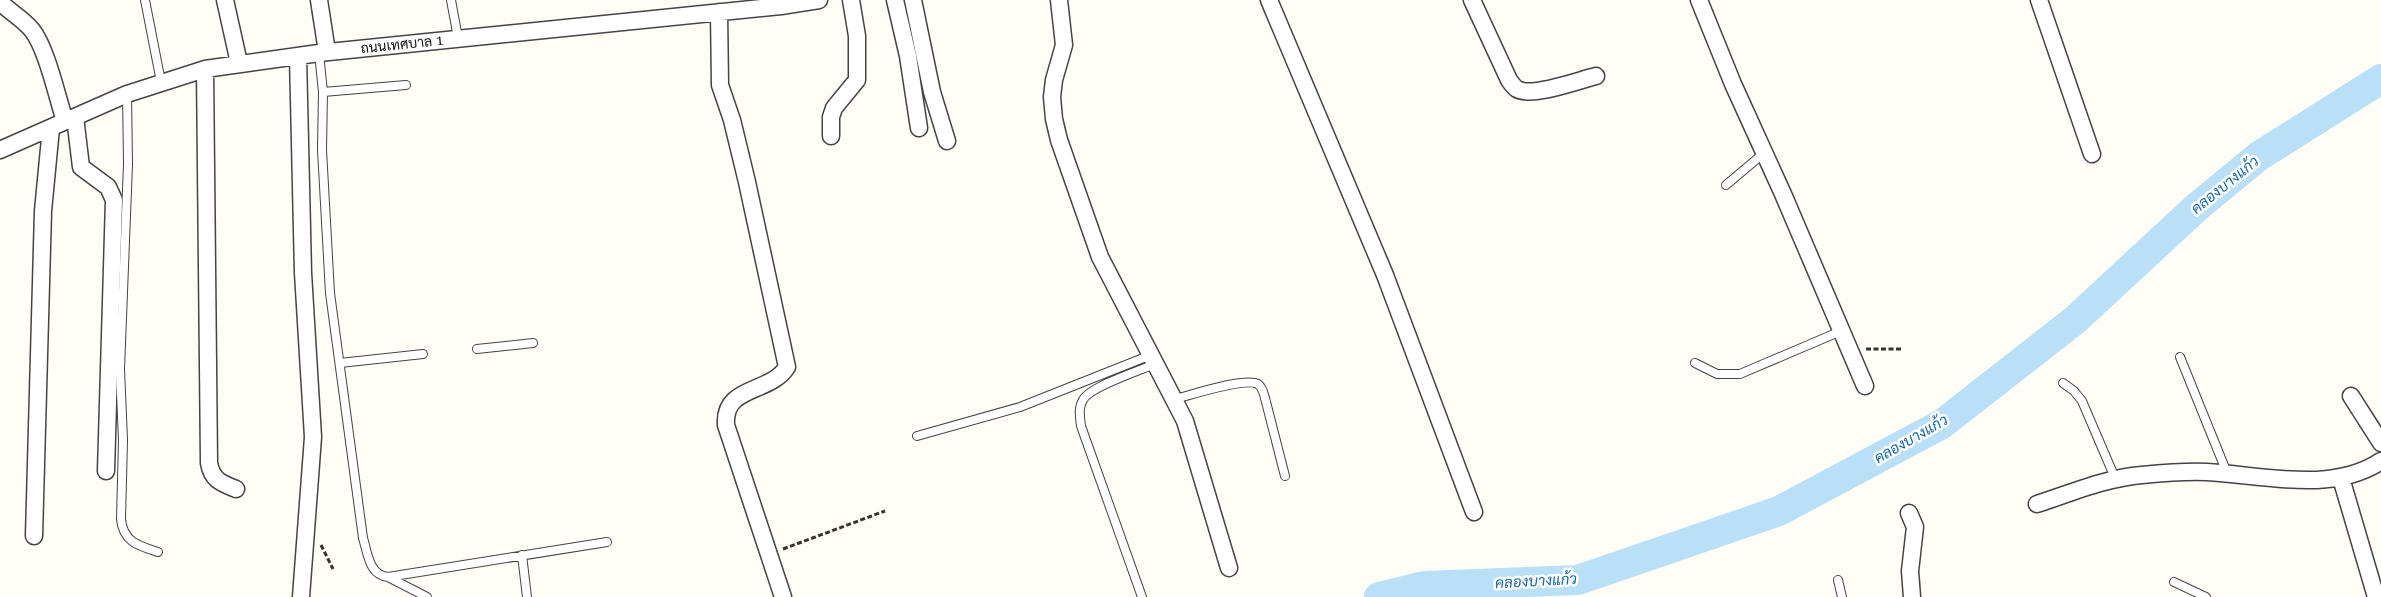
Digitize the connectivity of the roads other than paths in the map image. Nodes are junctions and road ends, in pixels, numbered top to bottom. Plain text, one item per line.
1 (146, 0) edge
2 (225, 0) edge
3 (319, 0) edge
4 (451, 0) edge
5 (819, 0) edge
6 (851, 0) edge
7 (895, 0) edge
8 (913, 0) edge
9 (1059, 0) edge
10 (1269, 0) edge
11 (1472, 0) edge
12 (1699, 0) edge
13 (2039, 0) edge
14 (0, 2) edge
15 (781, 3) edge
16 (719, 12) junction
17 (458, 38) junction
18 (323, 53) junction
19 (298, 56) junction
20 (239, 63) junction
21 (205, 69) junction
22 (1596, 76) dead end
23 (161, 82) junction
24 (406, 85) dead end
25 (322, 92) junction
26 (127, 94) junction
27 (64, 122) junction
28 (920, 128) dead end
29 (831, 136) dead end
30 (947, 141) dead end
31 (0, 150) edge
32 (1764, 153) junction
33 (2092, 154) dead end
34 (1726, 185) dead end
35 (1841, 331) junction
36 (533, 343) dead end
37 (477, 349) dead end
38 (423, 354) dead end
39 (2180, 357) dead end
40 (1153, 359) junction
41 (340, 363) junction
42 (1696, 363) dead end
43 (2063, 383) dead end
44 (1865, 386) dead end
45 (2351, 396) dead end
46 (1175, 399) junction
47 (917, 436) dead end
48 (2381, 443) edge
49 (2381, 461) edge
50 (106, 471) dead end
51 (2227, 473) junction
52 (1285, 476) dead end
53 (2115, 478) junction
54 (2341, 478) junction
55 (236, 490) dead end
56 (2037, 504) dead end
57 (1474, 512) dead end
58 (1909, 513) dead end
59 (34, 536) dead end
60 (607, 542) dead end
61 (158, 552) dead end
62 (522, 555) junction
63 (1228, 568) dead end
64 (388, 577) junction
65 (1838, 580) dead end
66 (2174, 582) dead end
67 (301, 597) edge
68 (427, 597) edge
69 (527, 597) edge
70 (783, 597) edge
71 (1142, 597) edge
72 (1842, 597) edge
73 (1912, 597) edge
74 (2206, 597) edge
75 (2376, 597) edge

1 - 23 lane
2 - 20 street
3 - 18 street
4 - 17 lane
5 - 15 street, ถนนเทศบาล 1
6 - 29 street
7 - 28 street
8 - 30 street
9 - 40 street
10 - 57 street
11 - 22 street
12 - 32 street
13 - 33 street
14 - 27 street
15 - 16 street, ถนนเทศบาล 1
16 - 17 street, ถนนเทศบาล 1
16 - 70 street
17 - 18 street, ถนนเทศบาล 1
18 - 19 street, ถนนเทศบาล 1
18 - 25 lane
19 - 20 street, ถนนเทศบาล 1
19 - 67 street
20 - 21 street, ถนนเทศบาล 1
21 - 23 street, ถนนเทศบาล 1
21 - 55 street
23 - 26 street, ถนนเทศบาล 1
24 - 25 lane
25 - 41 lane
26 - 27 street, ถนนเทศบาล 1
26 - 61 lane
27 - 31 street, ถนนเทศบาล 1
27 - 50 street
27 - 59 street
32 - 34 lane
32 - 35 street
35 - 42 lane
35 - 44 street
36 - 37 lane
38 - 41 lane
39 - 51 lane
40 - 46 street
40 - 47 lane
40 - 71 lane
41 - 64 lane
43 - 53 lane
45 - 48 street
46 - 52 lane
46 - 63 street
49 - 54 street
51 - 53 street
51 - 54 street
53 - 56 street
54 - 75 street
58 - 73 street
60 - 62 lane
62 - 64 lane
62 - 69 lane
64 - 68 lane
65 - 72 lane
66 - 74 lane

